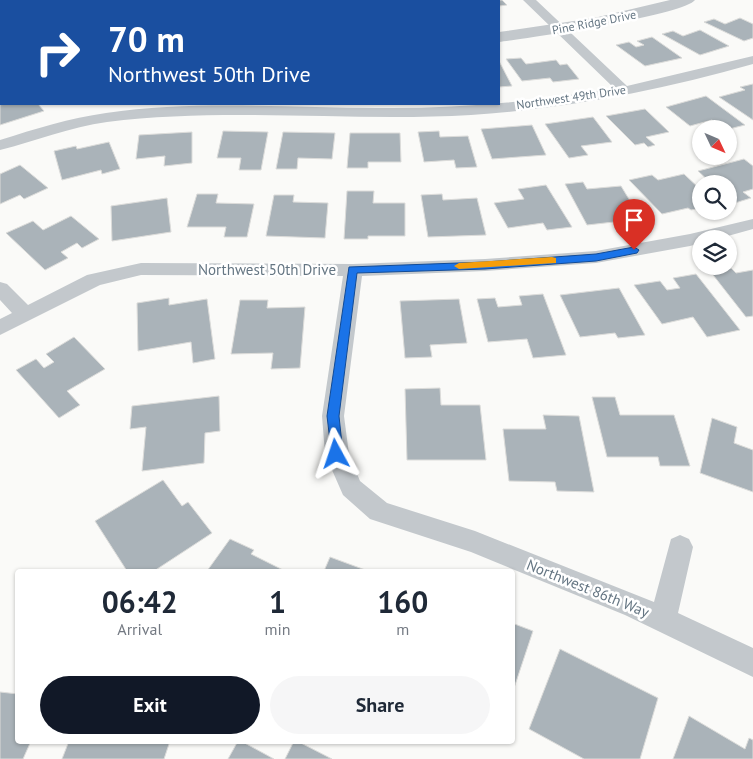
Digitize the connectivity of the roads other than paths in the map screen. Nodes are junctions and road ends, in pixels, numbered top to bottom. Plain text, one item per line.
1 (529, 0) edge
2 (648, 0) edge
3 (687, 0) edge
4 (555, 25) junction
5 (500, 26) edge
6 (500, 37) edge
7 (753, 60) edge
8 (624, 90) junction
9 (0, 145) edge
10 (753, 224) edge
11 (353, 270) junction
12 (0, 288) edge
13 (25, 314) junction
14 (0, 328) edge
15 (680, 547) dead end
16 (663, 620) junction
17 (753, 664) edge

1 - 4 street
2 - 4 street, Pine Ridge Drive
3 - 4 street, Pine Ridge Drive
4 - 5 street, Pine Ridge Drive
4 - 6 street, Pine Ridge Drive
4 - 8 street
7 - 8 street, Northwest 49th Drive
8 - 9 street, Northwest 49th Drive
10 - 11 street, Northwest 50th Drive
11 - 13 street, Northwest 50th Drive
11 - 16 street, Northwest 86th Way
12 - 13 street
13 - 14 street, Northwest 50th Drive
15 - 16 street
16 - 17 street, Northwest 86th Way

